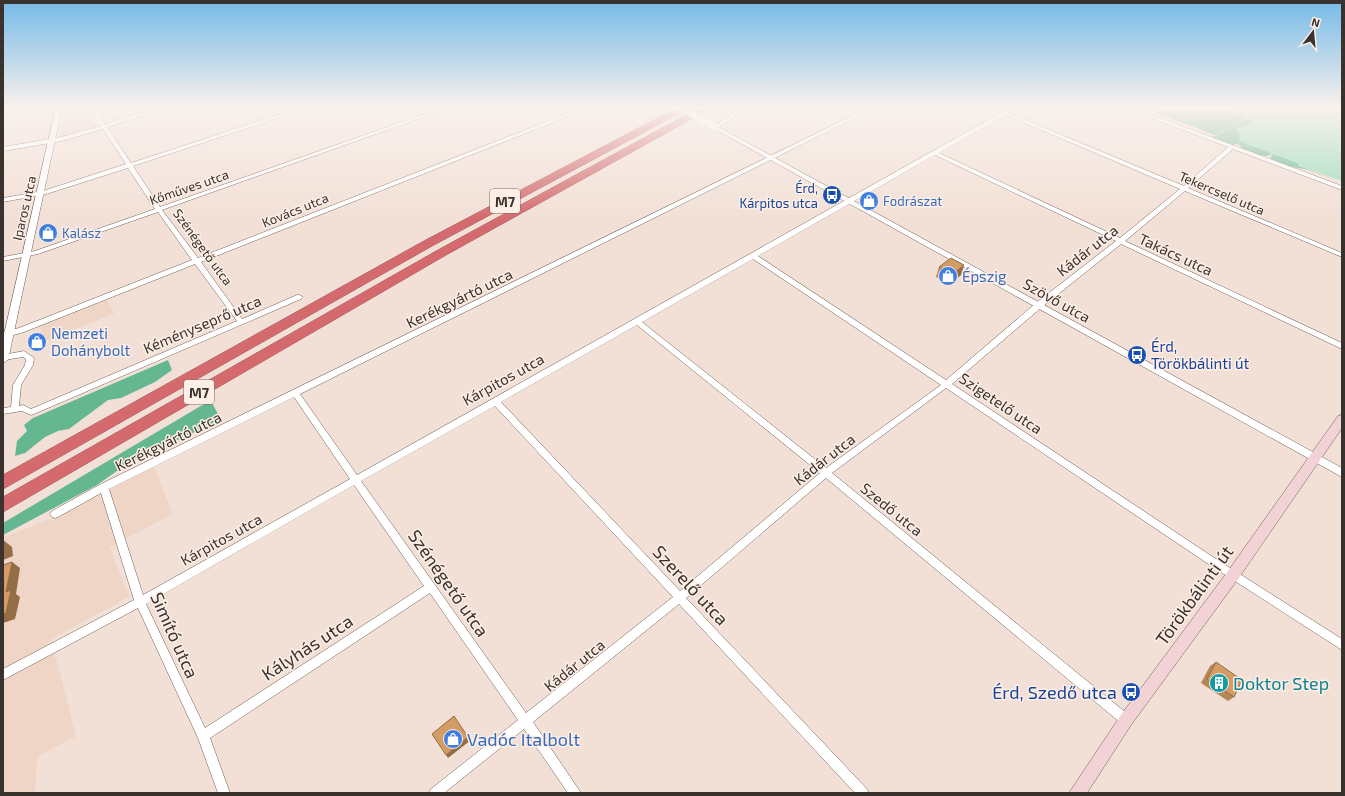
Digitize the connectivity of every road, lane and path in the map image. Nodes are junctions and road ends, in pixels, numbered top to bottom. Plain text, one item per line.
1 (33, 144) edge
2 (51, 144) edge
3 (115, 144) edge
4 (195, 144) edge
5 (347, 144) edge
6 (495, 144) edge
7 (613, 144) edge
8 (640, 144) edge
9 (746, 144) edge
10 (800, 144) edge
11 (950, 144) edge
12 (1079, 144) edge
13 (1224, 144) edge
14 (1232, 147) junction
15 (3, 149) edge
16 (935, 153) junction
17 (771, 158) junction
18 (130, 165) junction
19 (1184, 188) junction
20 (1342, 188) edge
21 (39, 195) junction
22 (3, 200) edge
23 (849, 201) junction
24 (159, 210) junction
25 (1120, 242) junction
26 (26, 255) junction
27 (752, 255) junction
28 (1342, 255) edge
29 (3, 259) edge
30 (197, 261) junction
31 (299, 297) dead end
32 (1039, 306) junction
33 (637, 321) junction
34 (241, 322) junction
35 (6, 334) edge
36 (1342, 346) edge
37 (3, 358) edge
38 (947, 384) junction
39 (295, 393) junction
40 (495, 401) junction
41 (15, 409) junction
42 (3, 411) edge
43 (1342, 420) edge
44 (1314, 459) junction
45 (826, 473) junction
46 (1342, 473) edge
47 (355, 481) junction
48 (3, 482) edge
49 (104, 487) junction
50 (3, 505) edge
51 (55, 514) dead end
52 (1233, 575) junction
53 (431, 587) junction
54 (679, 598) junction
55 (140, 602) junction
56 (1342, 645) edge
57 (3, 675) edge
58 (1126, 720) junction
59 (526, 721) junction
60 (203, 736) junction
61 (224, 793) edge
62 (435, 793) edge
63 (574, 793) edge
64 (863, 793) edge
65 (1077, 793) edge

1 - 15 street
2 - 21 street, Iparos utca
3 - 18 street, Szénégető utca
4 - 18 street
5 - 24 street, Kőműves utca
6 - 30 street, Kovács utca
7 - 48 highway, M7
8 - 50 highway, M7
9 - 17 street, Szövő utca
10 - 17 street, Kerékgyártó utca
11 - 16 street, Kárpitos utca
12 - 19 street, Tekercselő utca
13 - 14 street
14 - 19 street, Kádár utca
14 - 20 street
16 - 23 street, Kárpitos utca
16 - 25 street, Takács utca
17 - 23 street, Szövő utca
17 - 39 street, Kerékgyártó utca
18 - 21 street
18 - 24 street, Szénégető utca
19 - 25 street, Kádár utca
19 - 28 street, Tekercselő utca
21 - 22 street
21 - 26 street, Iparos utca
23 - 27 street, Kárpitos utca
23 - 32 street, Szövő utca
24 - 26 street, Kőműves utca
24 - 30 street, Szénégető utca
25 - 32 street, Kádár utca
25 - 36 street, Takács utca
26 - 29 street, Kőműves utca
26 - 35 street, Iparos utca
27 - 33 street, Kárpitos utca
27 - 38 street, Szigetelő utca
30 - 34 street, Szénégető utca
30 - 35 street, Kovács utca
31 - 34 street, Kéményseprő utca
32 - 38 street, Kádár utca
32 - 44 street, Szövő utca
33 - 40 street, Kárpitos utca
33 - 45 street, Szedő utca
34 - 41 street, Kéményseprő utca
35 - 37 street, Iparos utca
37 - 41 street
38 - 45 street, Kádár utca
38 - 52 street, Szigetelő utca
39 - 47 street, Szénégető utca
39 - 49 street, Kerékgyártó utca
40 - 47 street, Kárpitos utca
40 - 54 street, Szerelő utca
41 - 42 street, Kéményseprő utca
43 - 44 main road, Törökbálinti út
44 - 46 street, Szövő utca
44 - 52 main road, Törökbálinti út
45 - 54 street, Kádár utca
45 - 58 street, Szedő utca
47 - 53 street, Szénégető utca
47 - 55 street, Kárpitos utca
49 - 51 street, Kerékgyártó utca
49 - 55 street, Simító utca
52 - 56 street, Szigetelő utca
52 - 58 main road, Törökbálinti út
53 - 59 street, Szénégető utca
53 - 60 street, Kályhás utca
54 - 59 street, Kádár utca
54 - 64 street, Szerelő utca
55 - 57 street, Kárpitos utca
55 - 60 street, Simító utca
58 - 65 main road, Törökbálinti út
59 - 62 street, Kádár utca
59 - 63 street, Szénégető utca
60 - 61 street, Simító utca

